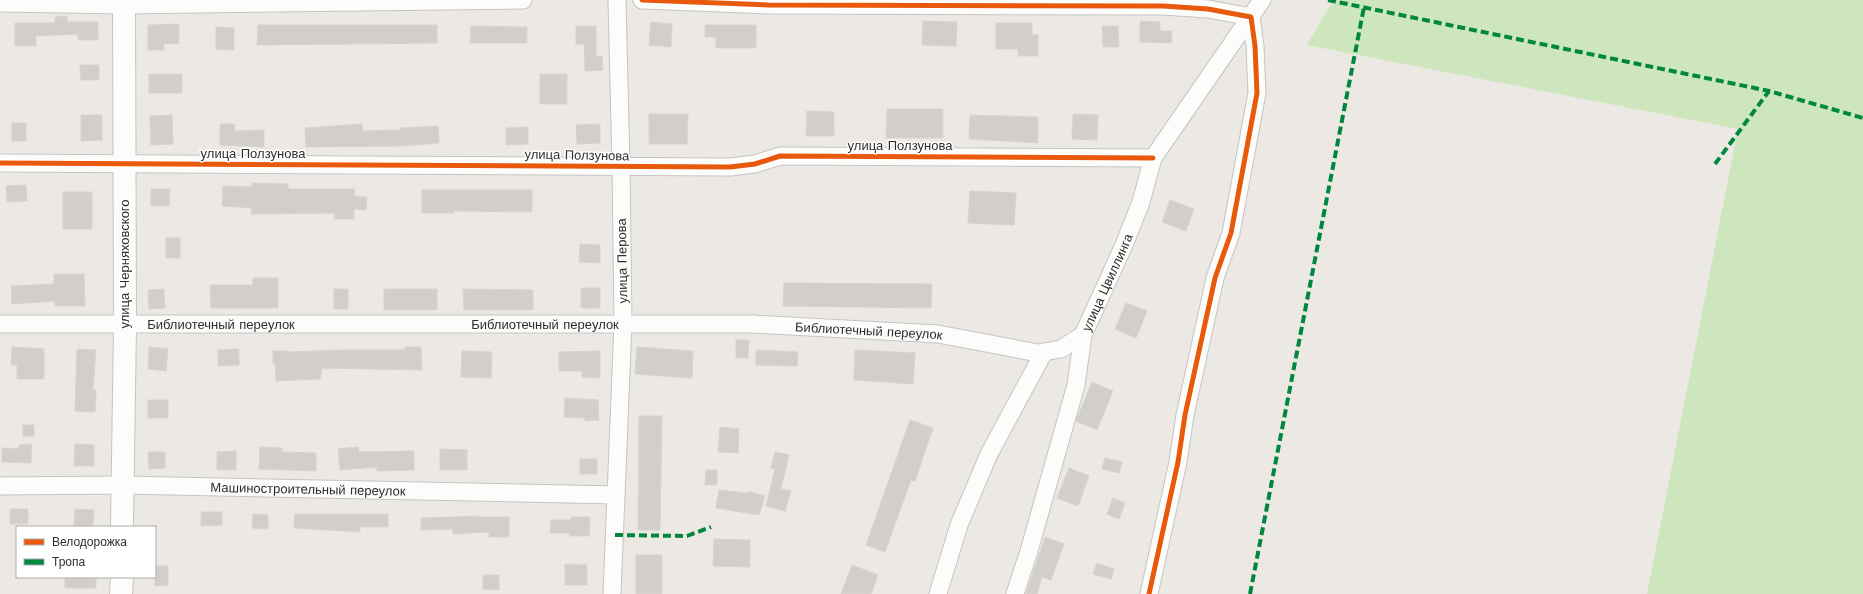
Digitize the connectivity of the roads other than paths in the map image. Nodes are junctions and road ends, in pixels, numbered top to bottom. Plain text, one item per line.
1 (523, 0) edge
2 (617, 0) edge
3 (642, 0) edge
4 (1262, 0) edge
5 (0, 2) edge
6 (124, 2) edge
7 (1251, 17) junction
8 (1153, 158) junction
9 (0, 163) edge
10 (124, 164) junction
11 (622, 166) junction
12 (623, 323) junction
13 (0, 324) edge
14 (124, 325) junction
15 (1083, 335) junction
16 (1044, 352) junction
17 (123, 485) junction
18 (0, 486) edge
19 (616, 495) junction
20 (122, 526) edge
21 (122, 578) edge
22 (121, 594) edge
23 (612, 594) edge
24 (938, 594) edge
25 (1015, 594) edge
26 (1149, 594) edge

1 - 6 street
2 - 11 street, улица Перова
3 - 7 street
4 - 7 street, улица Цвиллинга
5 - 6 street
6 - 10 street, улица Черняховского
7 - 8 street, улица Цвиллинга
7 - 26 street
8 - 11 street, улица Ползунова
8 - 15 street, улица Цвиллинга
9 - 10 street, улица Ползунова
10 - 11 street, улица Ползунова
10 - 14 street, улица Черняховского
11 - 12 street, улица Перова
12 - 14 street, Библиотечный переулок
12 - 16 street, Библиотечный переулок
12 - 19 street, улица Перова
13 - 14 street, Библиотечный переулок
14 - 17 street, улица Черняховского
15 - 16 street, Библиотечный переулок
15 - 25 street, улица Цвиллинга
16 - 24 street
17 - 18 street, Машиностроительный переулок
17 - 19 street, Машиностроительный переулок
17 - 20 street, улица Черняховского
19 - 23 street, улица Перова
21 - 22 street

